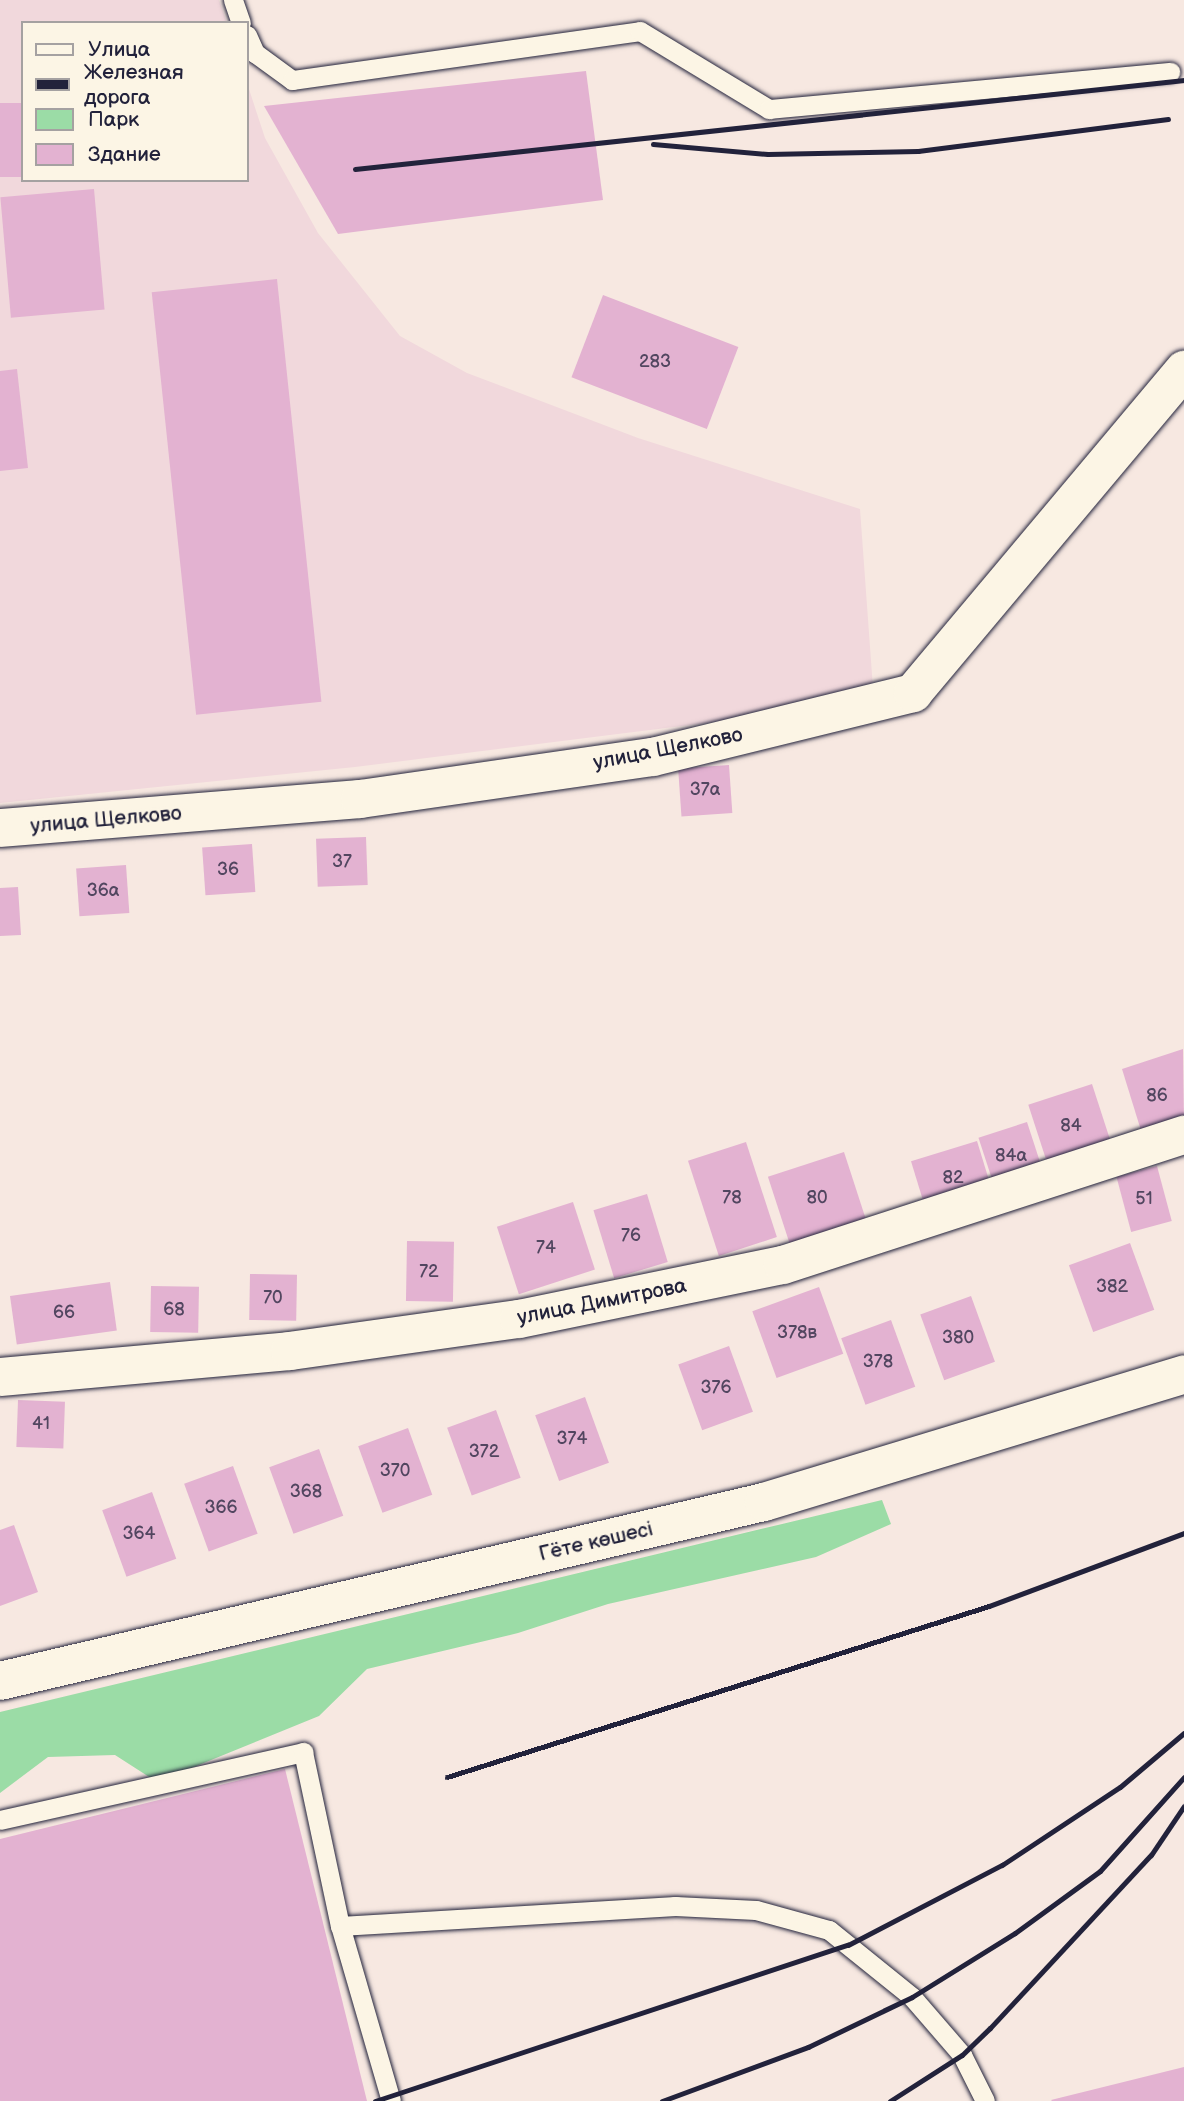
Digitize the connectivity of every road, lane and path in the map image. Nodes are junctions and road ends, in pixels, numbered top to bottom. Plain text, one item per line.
1 (233, 0) edge
2 (240, 21) edge
3 (248, 37) edge
4 (1170, 72) dead end
5 (1184, 370) edge
6 (0, 828) edge
7 (1184, 1135) edge
8 (1184, 1374) edge
9 (0, 1377) edge
10 (0, 1681) edge
11 (0, 1820) edge
12 (340, 1926) junction
13 (391, 2101) edge
14 (985, 2101) edge

1 - 2 lane
3 - 4 lane
5 - 6 street, улица Щелково
7 - 9 street, улица Димитрова
8 - 10 street, Гёте көшесі
11 - 12 lane
12 - 13 lane
12 - 14 lane

